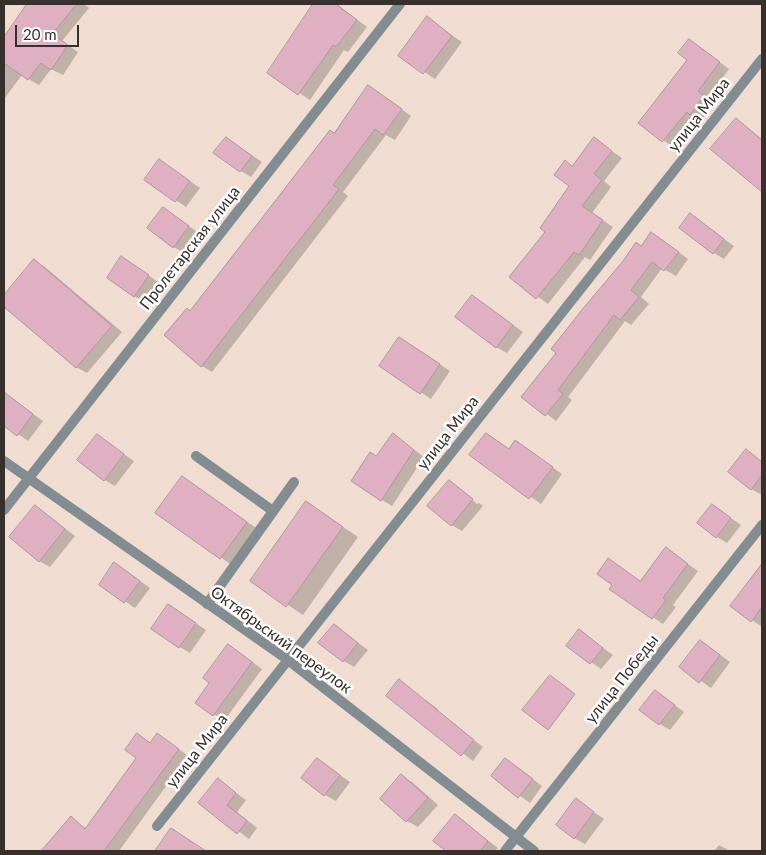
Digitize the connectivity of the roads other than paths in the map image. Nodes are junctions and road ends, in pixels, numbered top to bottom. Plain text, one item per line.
1 (400, 4) edge
2 (762, 59) edge
3 (196, 456) dead end
4 (4, 461) edge
5 (28, 479) junction
6 (294, 482) dead end
7 (4, 510) edge
8 (273, 511) junction
9 (762, 525) edge
10 (207, 604) junction
11 (288, 660) junction
12 (157, 826) dead end
13 (516, 838) junction
14 (506, 851) edge
15 (534, 851) edge

1 - 5 street, Пролетарская улица
2 - 11 street, улица Мира
3 - 8 street
4 - 5 street, Октябрьский переулок
5 - 7 street, Пролетарская улица
5 - 10 street, Октябрьский переулок
6 - 8 street
8 - 10 street
9 - 13 street, улица Победы
10 - 11 street, Октябрьский переулок
11 - 12 street, улица Мира
11 - 13 street, Октябрьский переулок
13 - 14 street, улица Победы
13 - 15 street, Октябрьский переулок

